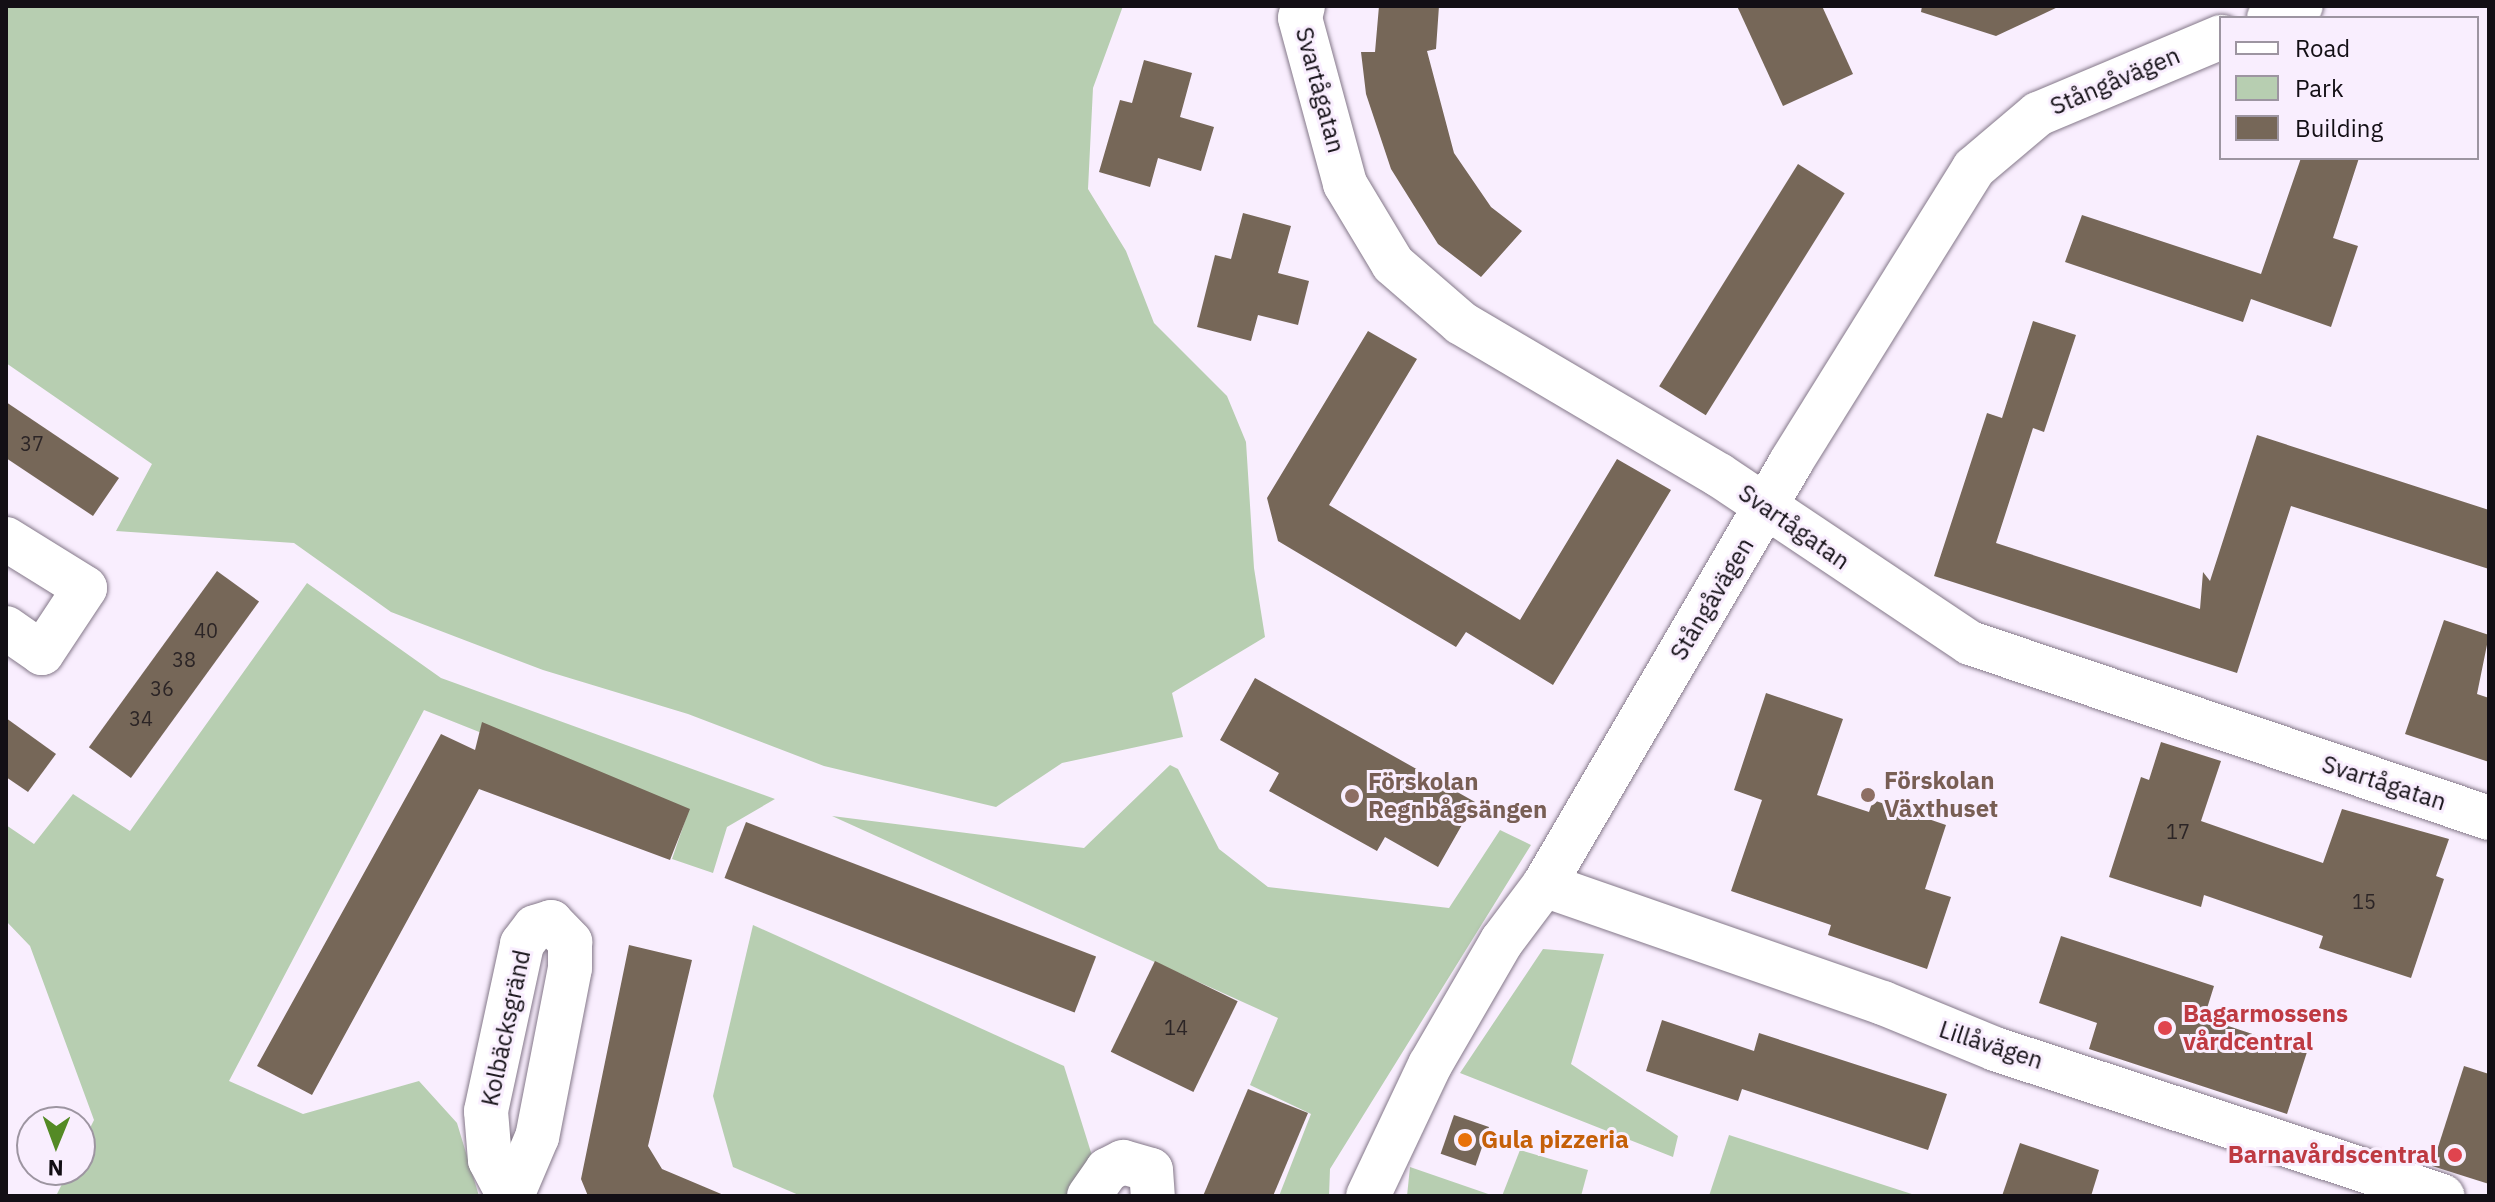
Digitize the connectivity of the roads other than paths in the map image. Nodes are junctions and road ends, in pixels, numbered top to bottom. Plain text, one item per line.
1 (1303, 6) edge
2 (2301, 6) edge
3 (2274, 16) edge
4 (2219, 38) edge
5 (1766, 506) junction
6 (6, 539) edge
7 (6, 628) edge
8 (2489, 818) edge
9 (1544, 885) junction
10 (510, 1196) edge
11 (1089, 1196) edge
12 (1153, 1196) edge
13 (1368, 1196) edge
14 (2442, 1196) edge

1 - 5 street, Svartågatan
2 - 3 street
4 - 5 street, Stångåvägen
5 - 8 street, Svartågatan
5 - 9 street, Stångåvägen
6 - 7 street
9 - 13 street, Stångåvägen
9 - 14 street, Lillåvägen
10 - 10 street, Kolbäcksgränd
11 - 12 street

